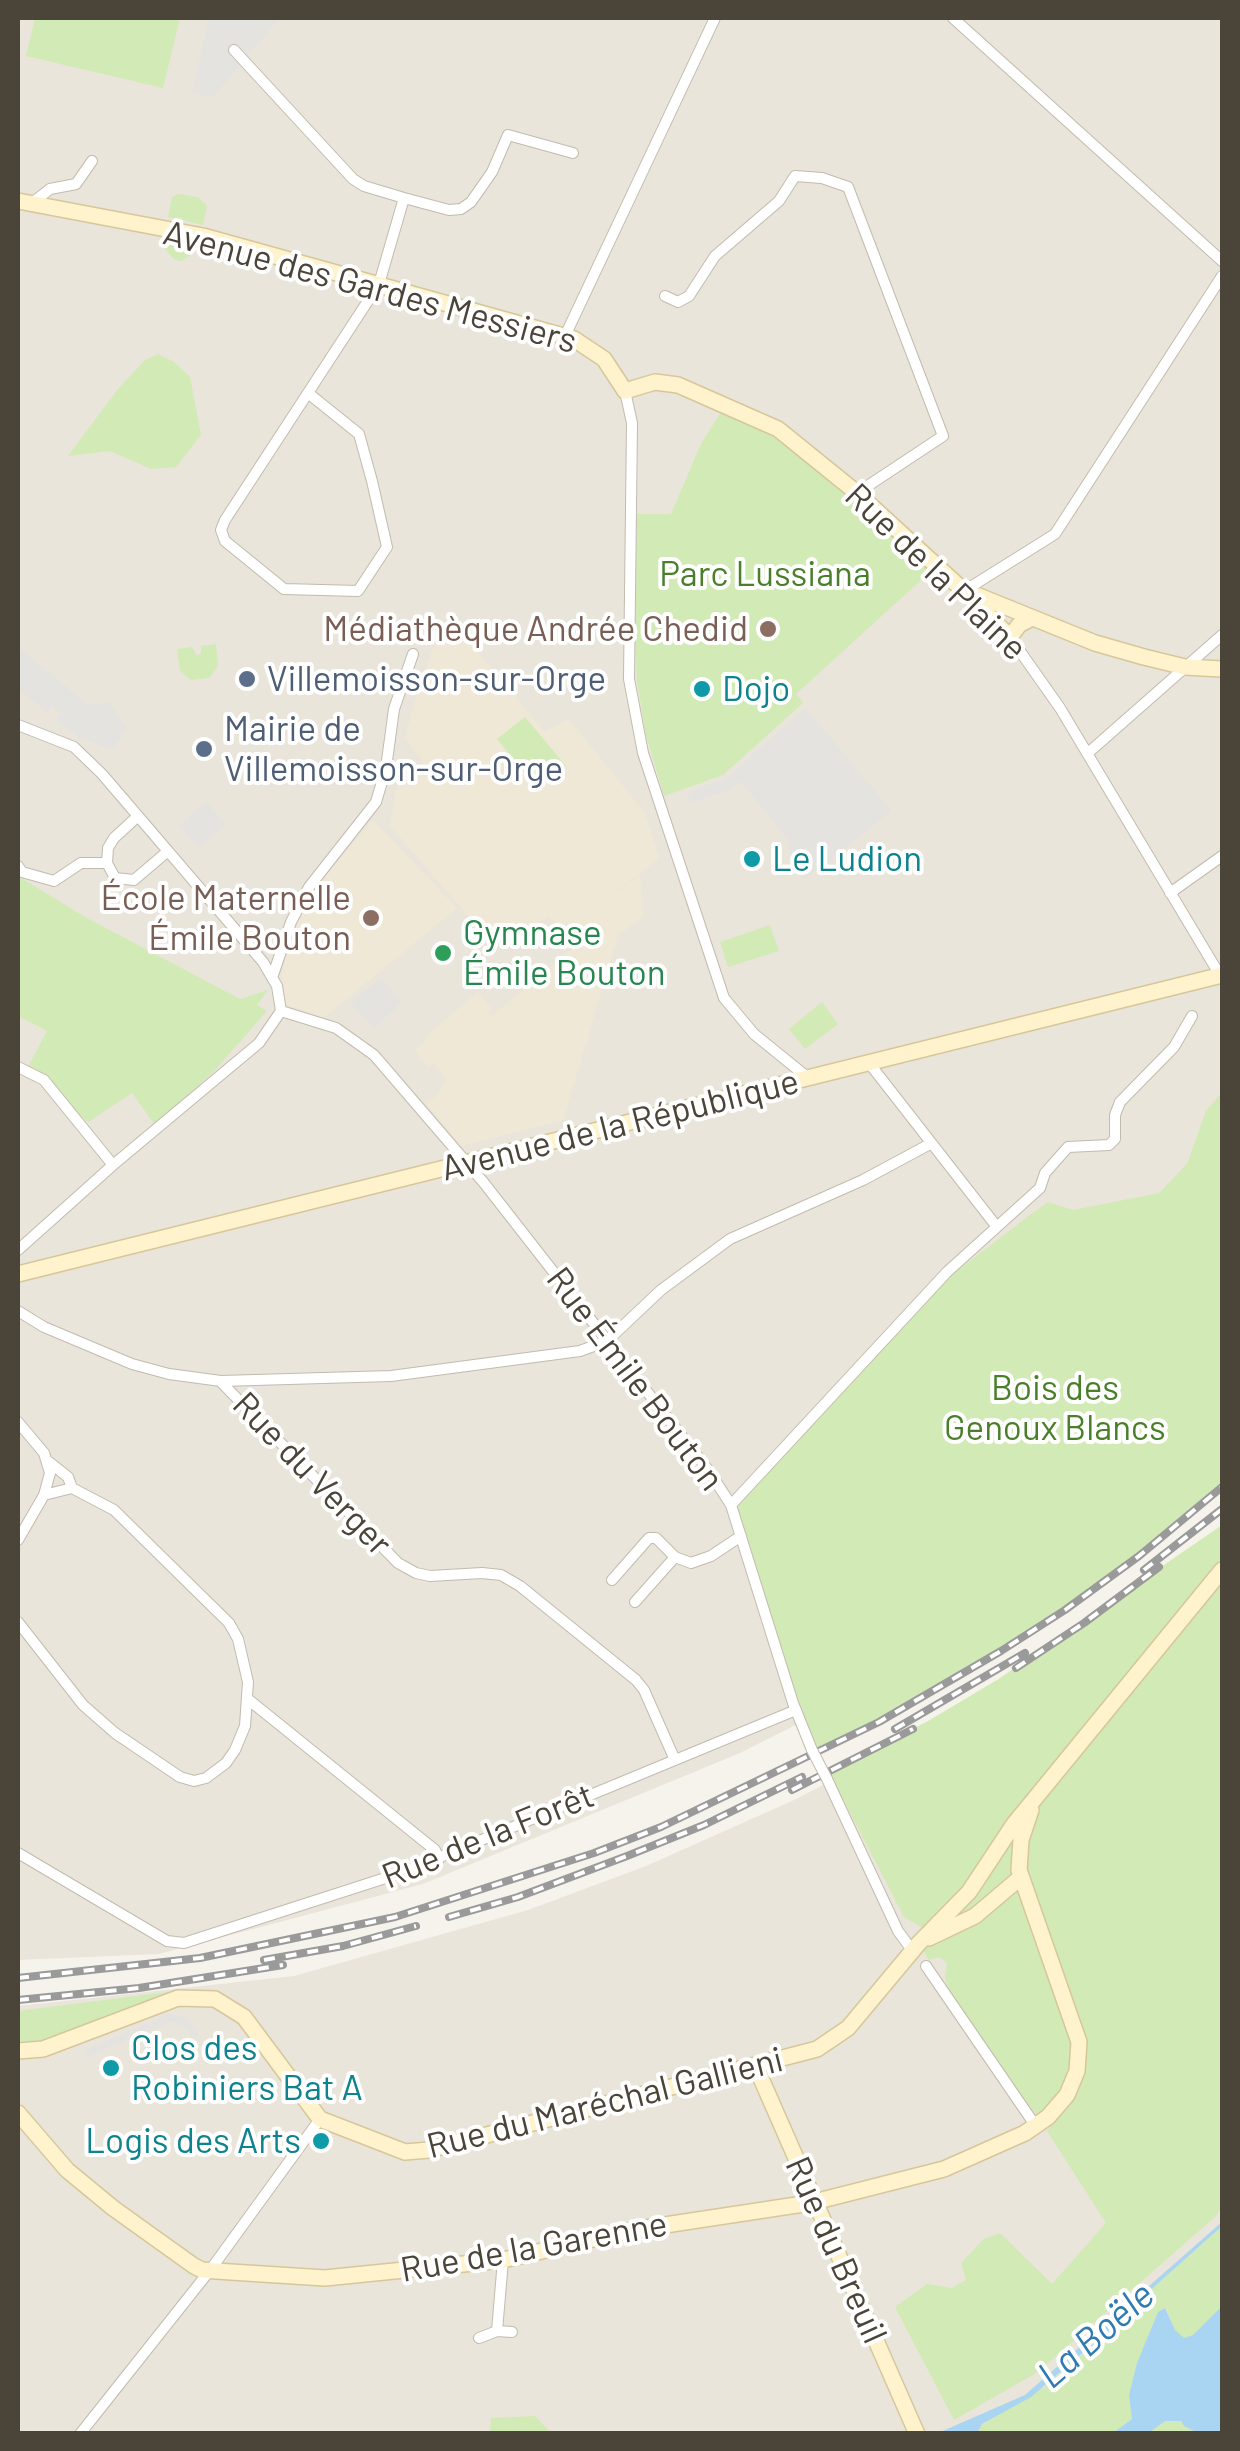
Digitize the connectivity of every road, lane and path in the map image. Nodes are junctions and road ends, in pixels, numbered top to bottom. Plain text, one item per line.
1 (715, 18) edge
2 (954, 18) edge
3 (234, 50) dead end
4 (573, 153) dead end
5 (92, 160) dead end
6 (404, 198) junction
7 (24, 202) edge
8 (1222, 261) edge
9 (1222, 276) edge
10 (379, 284) junction
11 (665, 296) dead end
12 (565, 336) junction
13 (626, 392) junction
14 (308, 393) junction
15 (856, 493) junction
16 (969, 596) junction
17 (1032, 618) junction
18 (1222, 635) edge
19 (1010, 636) junction
20 (413, 654) dead end
21 (1185, 667) junction
22 (1222, 669) edge
23 (18, 725) edge
24 (1088, 752) junction
25 (138, 816) junction
26 (168, 851) junction
27 (1222, 856) edge
28 (106, 862) junction
29 (18, 866) edge
30 (1170, 893) junction
31 (272, 975) junction
32 (1222, 975) edge
33 (280, 1011) junction
34 (1192, 1016) dead end
35 (870, 1063) junction
36 (18, 1067) edge
37 (807, 1077) junction
38 (930, 1144) junction
39 (113, 1164) junction
40 (467, 1164) junction
41 (997, 1226) junction
42 (18, 1250) edge
43 (18, 1274) edge
44 (18, 1311) edge
45 (608, 1341) junction
46 (221, 1382) junction
47 (18, 1422) edge
48 (49, 1462) junction
49 (72, 1488) junction
50 (44, 1495) junction
51 (731, 1505) junction
52 (741, 1536) junction
53 (18, 1540) edge
54 (675, 1557) junction
55 (1222, 1570) edge
56 (612, 1580) dead end
57 (634, 1602) dead end
58 (18, 1622) edge
59 (248, 1700) junction
60 (796, 1710) junction
61 (674, 1760) junction
62 (1039, 1793) junction
63 (18, 1853) edge
64 (439, 1859) junction
65 (989, 1865) junction
66 (1020, 1873) junction
67 (916, 1946) junction
68 (926, 1966) dead end
69 (18, 2051) edge
70 (756, 2067) junction
71 (18, 2113) edge
72 (320, 2119) junction
73 (1035, 2125) junction
74 (814, 2202) junction
75 (503, 2260) junction
76 (211, 2269) junction
77 (497, 2331) junction
78 (512, 2332) dead end
79 (479, 2338) dead end
80 (80, 2434) edge
81 (918, 2434) edge

1 - 12 street
2 - 8 street
3 - 6 street
4 - 6 street
5 - 7 street
6 - 10 street
7 - 10 main road, Avenue des Gardes Messiers
9 - 16 street
10 - 12 main road, Avenue des Gardes Messiers
10 - 14 street
11 - 15 street
12 - 13 main road, Avenue des Gardes Messiers
13 - 15 main road, Rue de la Plaine
13 - 37 street
14 - 14 street
15 - 16 main road, Rue de la Plaine
16 - 17 main road
16 - 19 main road, Rue de la Plaine
17 - 19 main road
17 - 21 main road
18 - 21 street
19 - 24 street, Rue de la Plaine
20 - 31 street
21 - 22 main road
21 - 24 street
23 - 25 street
24 - 30 street, Rue de la Plaine
25 - 26 street
25 - 28 street
26 - 28 street
26 - 31 street
27 - 30 street
28 - 29 street
30 - 32 street, Rue de la Plaine
31 - 33 street
32 - 35 main road, Avenue de la République
33 - 39 street
33 - 40 street, Rue Émile Bouton
34 - 41 street
35 - 37 main road, Avenue de la République
35 - 38 street
36 - 39 street
37 - 40 main road, Avenue de la République
38 - 41 street
38 - 45 street
39 - 42 street
40 - 43 main road, Avenue de la République
40 - 45 street, Rue Émile Bouton
41 - 51 street
44 - 46 street
45 - 46 street
45 - 51 street, Rue Émile Bouton
46 - 61 street, Rue du Verger
47 - 48 street
48 - 49 street
48 - 50 street
49 - 50 street
49 - 59 street
50 - 53 street
51 - 52 street, Rue Émile Bouton
52 - 54 street
52 - 60 street, Rue Émile Bouton
54 - 56 street
54 - 57 street
55 - 62 main road, Rue du Maréchal Gallieni
58 - 59 street
59 - 64 street
60 - 61 street, Rue de la Forêt
60 - 67 street, Rue Émile Bouton, bridge
61 - 64 street, Rue de la Forêt
62 - 65 main road, Rue du Maréchal Gallieni
62 - 66 main road, Rue de la Garenne
63 - 64 street, Rue de la Forêt
65 - 66 main road
65 - 67 main road, Rue du Maréchal Gallieni
66 - 67 main road, Rue du Maréchal Gallieni
66 - 73 main road, Rue de la Garenne
67 - 70 main road, Rue du Maréchal Gallieni
68 - 73 street
69 - 72 main road
70 - 72 main road, Rue du Maréchal Gallieni
70 - 74 main road, Rue du Breuil
71 - 76 main road, Rue de la Garenne
72 - 76 street
73 - 74 main road, Rue de la Garenne
74 - 75 main road, Rue de la Garenne
74 - 81 main road, Rue du Breuil
75 - 76 main road, Rue de la Garenne
75 - 77 street
76 - 80 street
77 - 78 street
77 - 79 street

